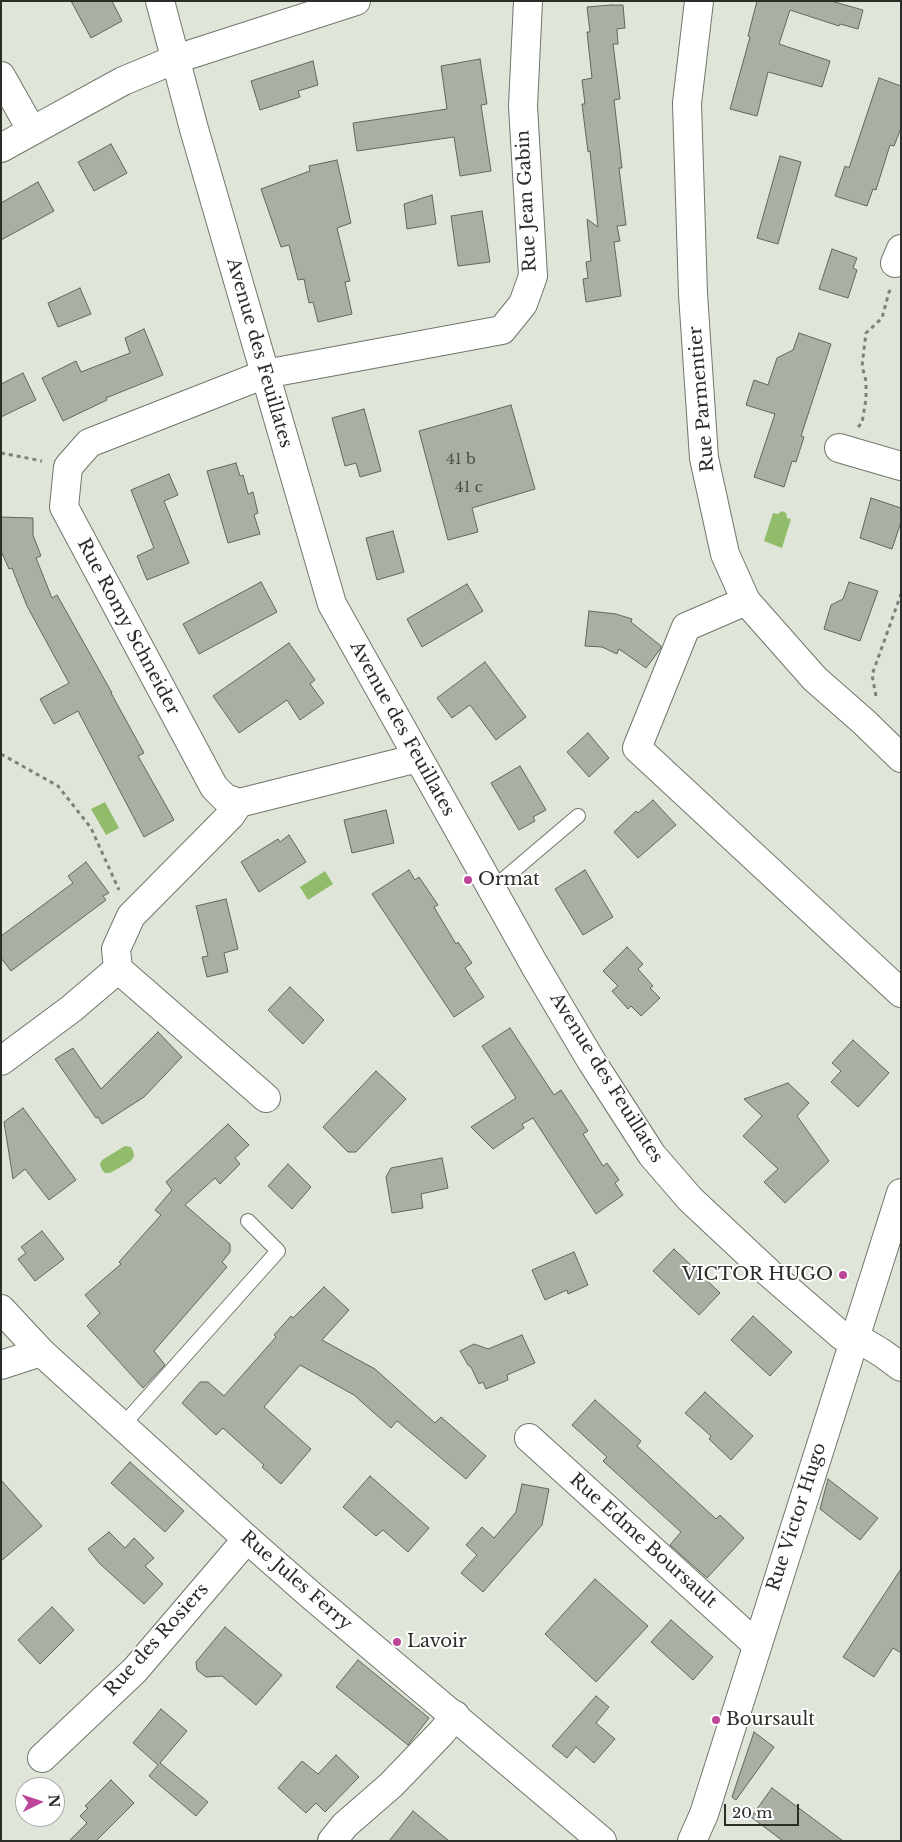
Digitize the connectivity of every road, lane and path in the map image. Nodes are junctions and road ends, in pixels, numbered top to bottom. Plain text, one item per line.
1 (160, 1) edge
2 (356, 1) edge
3 (528, 1) edge
4 (700, 1) edge
5 (176, 59) junction
6 (1, 76) edge
7 (32, 131) junction
8 (1, 148) edge
9 (896, 266) edge
10 (265, 374) junction
11 (839, 448) joint
12 (1, 453) edge
13 (901, 466) edge
14 (68, 467) junction
15 (901, 594) edge
16 (746, 601) junction
17 (864, 722) junction
18 (1, 754) edge
19 (418, 758) junction
20 (901, 758) edge
21 (239, 803) junction
22 (578, 816) dead end
23 (492, 889) junction
24 (131, 916) junction
25 (118, 969) junction
26 (901, 993) edge
27 (1, 1061) edge
28 (266, 1098) dead end
29 (901, 1193) edge
30 (248, 1221) dead end
31 (4, 1318) edge
32 (854, 1336) junction
33 (41, 1352) junction
34 (1, 1365) edge
35 (901, 1367) edge
36 (122, 1426) junction
37 (529, 1438) dead end
38 (247, 1539) junction
39 (757, 1645) junction
40 (455, 1715) junction
41 (42, 1758) dead end
42 (332, 1841) edge
43 (602, 1841) edge
44 (692, 1841) edge

1 - 5 street, Avenue des Feuillates
2 - 5 street
3 - 10 street, Rue Jean Gabin
4 - 16 street, Rue Parmentier
5 - 7 street
5 - 10 street, Avenue des Feuillates
6 - 7 street
7 - 8 street
9 - 11 path
10 - 14 street
10 - 19 street, Avenue des Feuillates
11 - 13 street
12 - 14 path
14 - 21 street, Rue Romy Schneider
15 - 17 path
16 - 17 street, Rue Parmentier
16 - 26 street
17 - 20 street, Rue Parmentier
18 - 24 path
19 - 21 street
19 - 23 street, Avenue des Feuillates
21 - 24 street
22 - 23 lane
23 - 32 street, Avenue des Feuillates
24 - 25 street
25 - 27 street
25 - 28 street
29 - 32 street, Rue Victor Hugo
30 - 36 lane
31 - 33 street, Rue Jules Ferry
32 - 35 street, Avenue des Feuillates
32 - 39 street, Rue Victor Hugo
33 - 34 street
33 - 36 street, Rue Jules Ferry
36 - 38 street, Rue Jules Ferry
37 - 39 street, Rue Edme Boursault
38 - 40 street, Rue Jules Ferry
38 - 41 street, Rue des Rosiers
39 - 44 street, Rue Victor Hugo
40 - 42 street
40 - 43 street, Rue Jules Ferry

